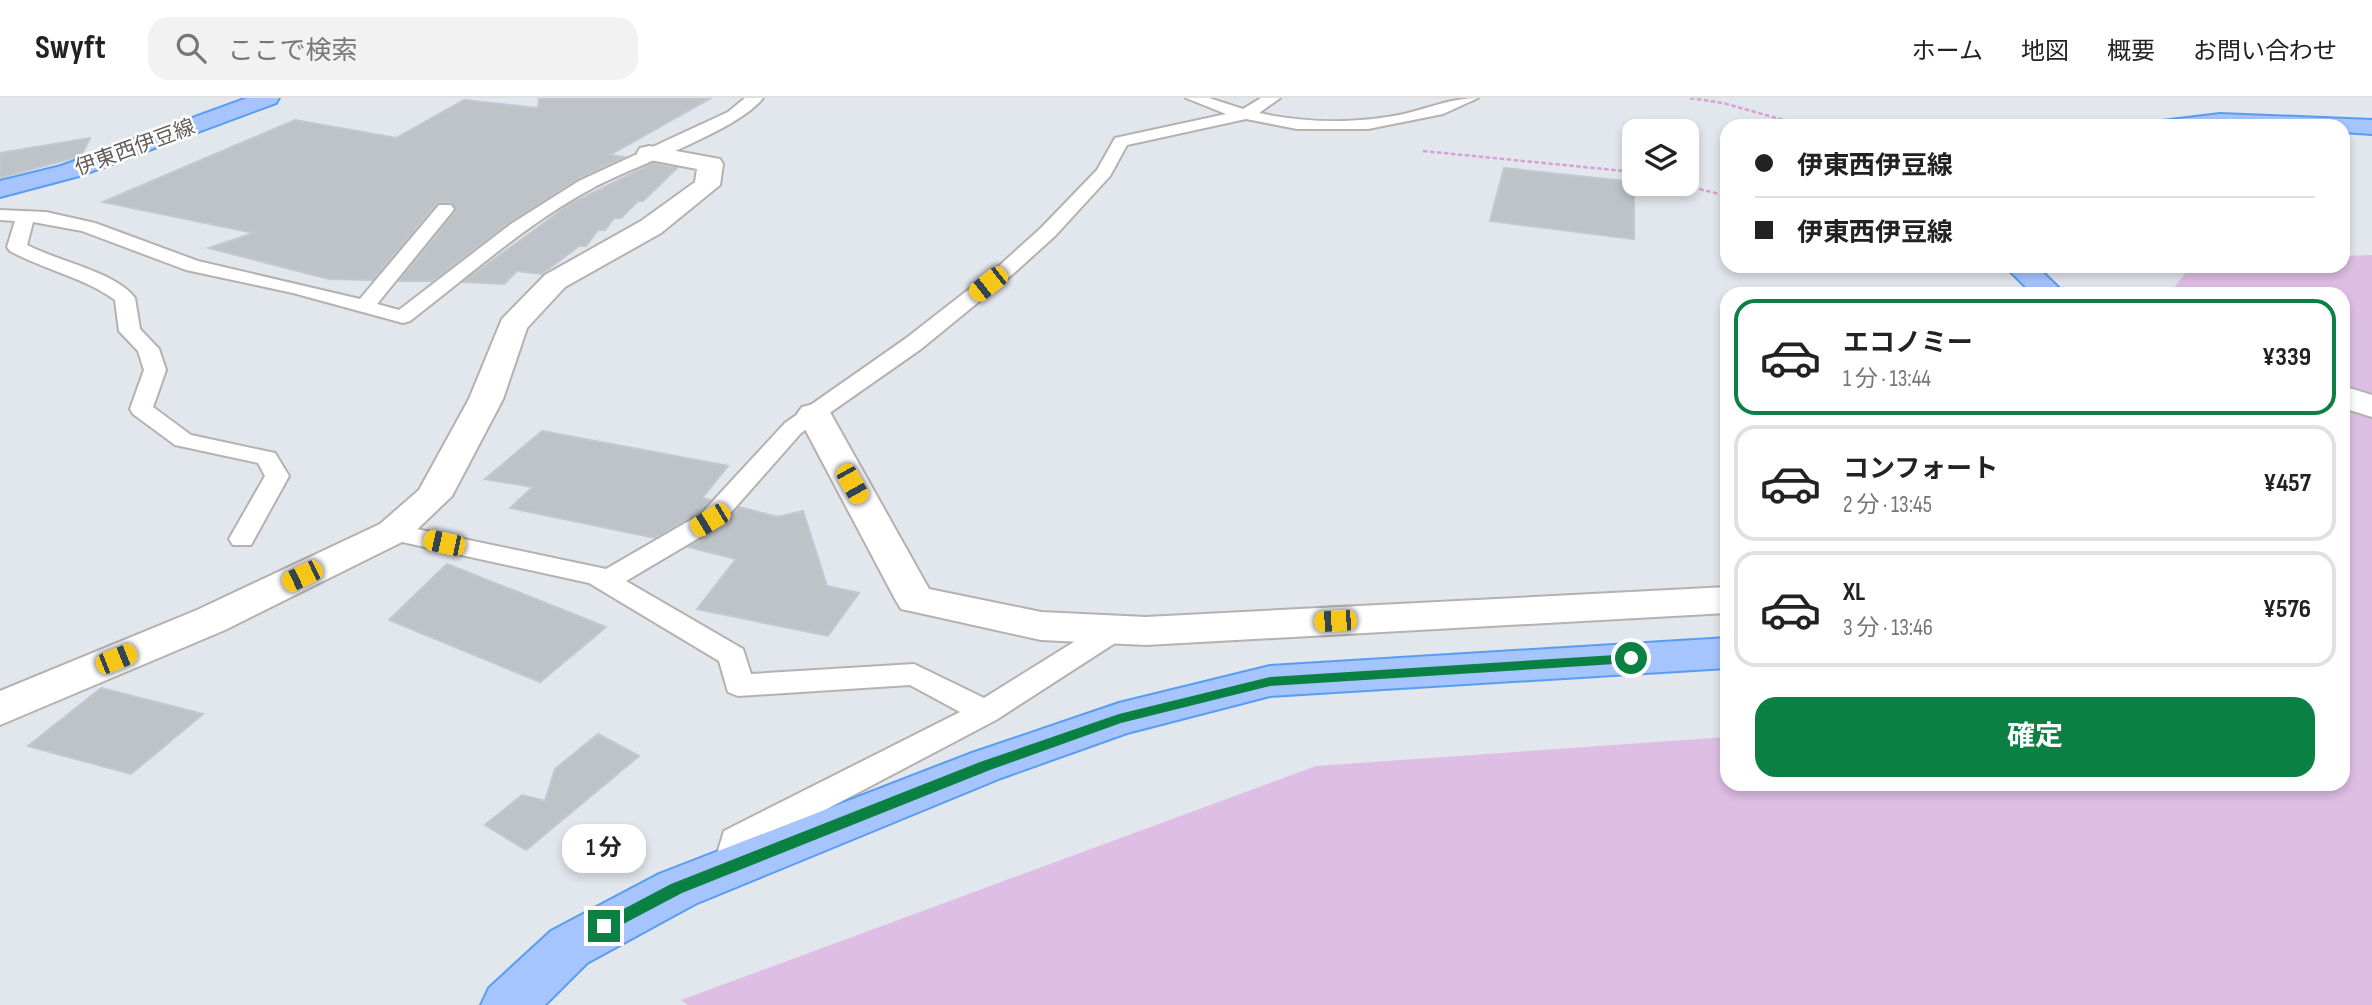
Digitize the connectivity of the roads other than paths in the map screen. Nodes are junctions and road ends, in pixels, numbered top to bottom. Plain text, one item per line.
1 (268, 98) edge
2 (755, 98) edge
3 (1194, 98) edge
4 (1272, 98) edge
5 (1470, 98) edge
6 (1245, 115) junction
7 (2350, 126) edge
8 (2372, 127) edge
9 (649, 153) junction
10 (0, 189) edge
11 (444, 209) dead end
12 (0, 215) edge
13 (26, 216) junction
14 (0, 228) edge
15 (2027, 273) edge
16 (2042, 287) edge
17 (364, 307) junction
18 (2350, 399) edge
19 (2372, 407) edge
20 (814, 414) junction
21 (393, 532) junction
22 (242, 539) dead end
23 (606, 581) junction
24 (1720, 600) edge
25 (1116, 629) junction
26 (1720, 653) edge
27 (0, 709) edge
28 (985, 712) junction
29 (730, 867) junction
30 (508, 1005) edge

1 - 10 main road, 伊東西伊豆線
2 - 9 lane
3 - 6 lane
4 - 6 lane
5 - 6 lane
6 - 20 lane
7 - 8 main road
9 - 17 lane
9 - 21 street
11 - 17 lane
12 - 13 lane
13 - 14 lane
13 - 17 lane
13 - 22 lane
15 - 16 main road
18 - 19 street
20 - 23 lane
20 - 25 street
21 - 23 lane
21 - 27 street
23 - 28 lane
24 - 25 street
25 - 28 lane
26 - 29 main road
28 - 29 lane
29 - 30 main road

